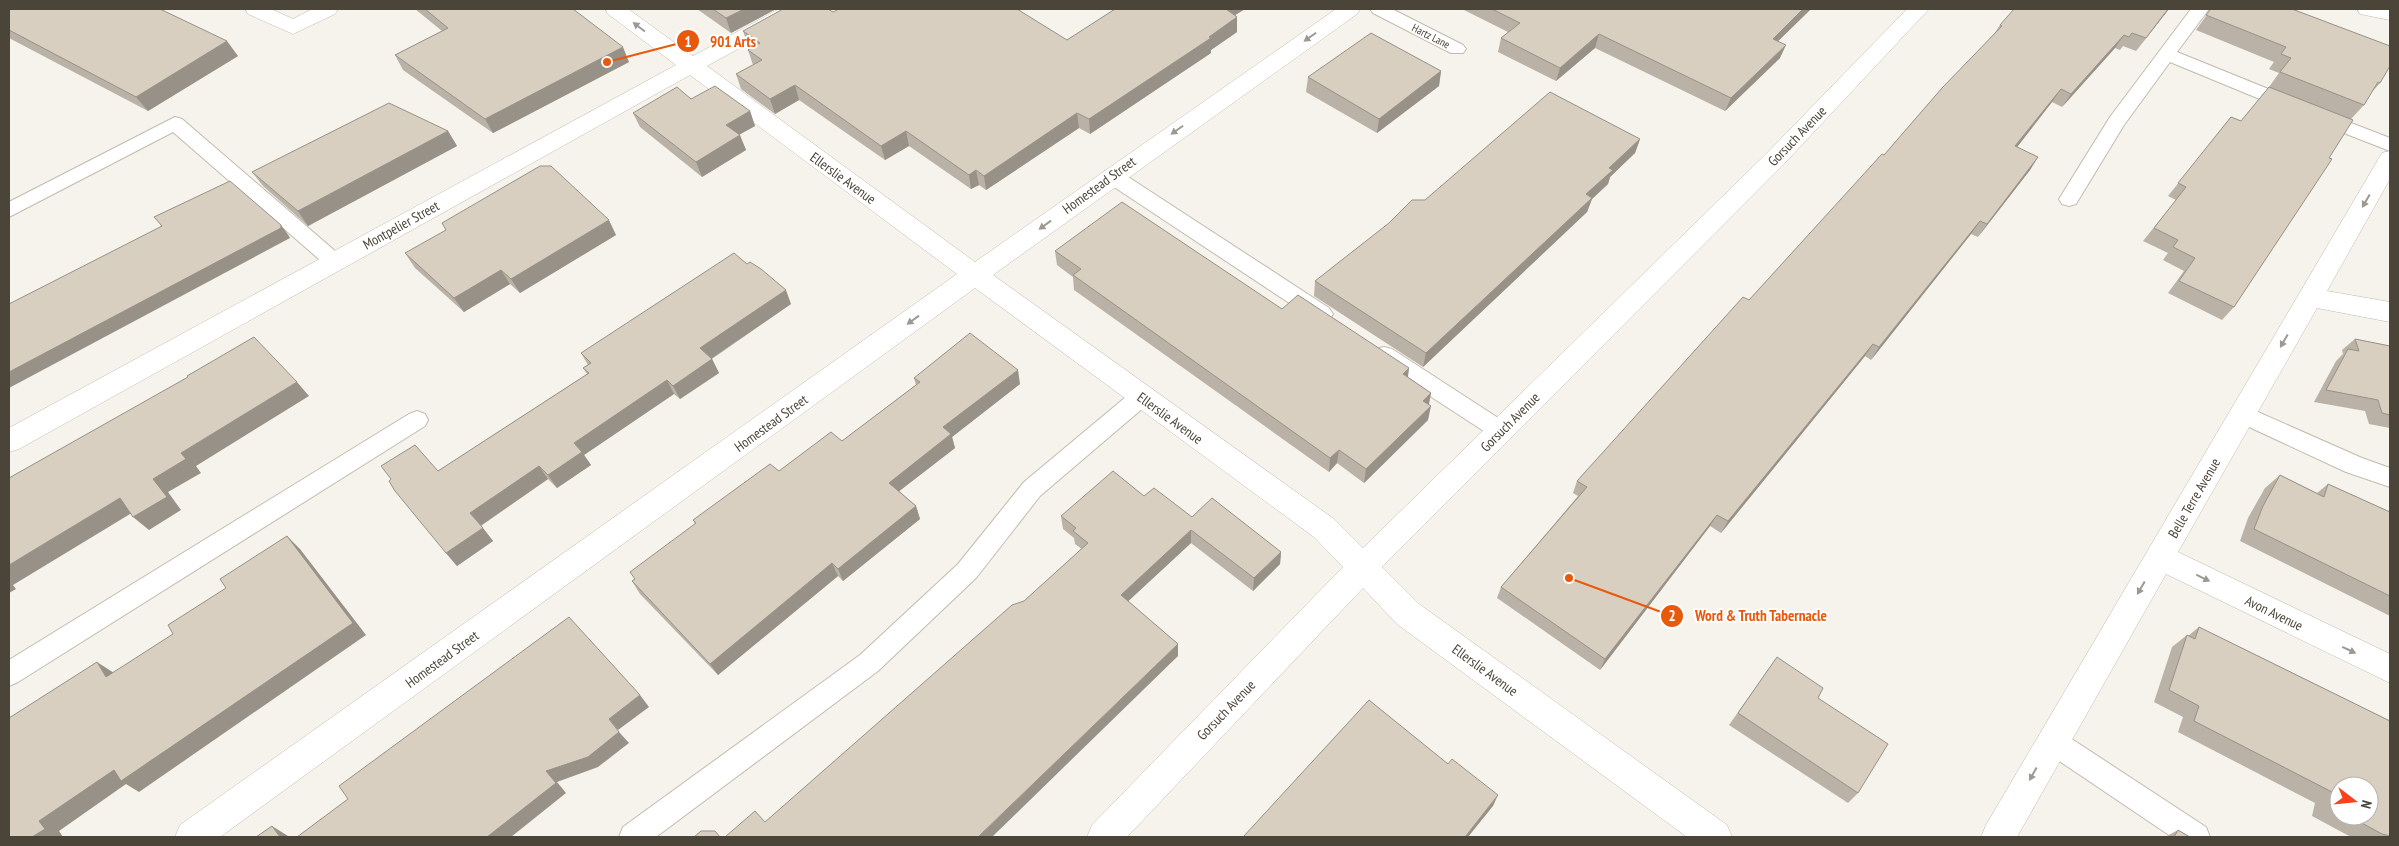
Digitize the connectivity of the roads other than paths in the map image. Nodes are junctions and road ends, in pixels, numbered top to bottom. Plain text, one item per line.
1 (255, 9) edge
2 (328, 9) edge
3 (615, 9) edge
4 (794, 9) edge
5 (1350, 9) edge
6 (1379, 9) edge
7 (1918, 9) edge
8 (2200, 9) edge
9 (2367, 9) edge
10 (2390, 14) edge
11 (1457, 49) dead end
12 (2166, 54) junction
13 (691, 65) junction
14 (2389, 161) edge
15 (1112, 176) junction
16 (2069, 199) dead end
17 (9, 210) edge
18 (335, 262) junction
19 (976, 276) junction
20 (2309, 297) junction
21 (2390, 312) edge
22 (1335, 323) edge
23 (1368, 344) edge
24 (1141, 397) junction
25 (2242, 414) junction
26 (417, 420) dead end
27 (1501, 431) junction
28 (9, 441) edge
29 (2390, 478) edge
30 (2159, 557) junction
31 (1362, 568) junction
32 (2390, 669) edge
33 (9, 674) edge
34 (2052, 741) junction
35 (192, 837) edge
36 (632, 837) edge
37 (1104, 837) edge
38 (1715, 837) edge
39 (1998, 837) edge
40 (2196, 837) edge

1 - 2 street
13 -> 3 street, Ellerslie Avenue
4 - 13 street, Montpelier Street
5 -> 15 street, Homestead Street
6 - 11 lane, Hartz Lane
7 - 27 street, Gorsuch Avenue
8 - 12 lane
9 - 10 street
12 - 14 lane
12 - 16 lane
13 - 18 street, Montpelier Street
13 - 19 street, Ellerslie Avenue
14 -> 20 street, Belle Terre Avenue
15 -> 19 street, Homestead Street
15 - 22 lane
17 - 18 lane
18 - 28 street, Montpelier Street
19 - 24 street, Ellerslie Avenue
19 -> 35 street, Homestead Street
20 - 21 street
20 -> 25 street, Belle Terre Avenue
23 - 27 lane
24 - 31 street, Ellerslie Avenue
24 - 36 lane
25 - 29 lane
25 - 30 street, Belle Terre Avenue
26 - 33 lane
27 - 31 street, Gorsuch Avenue
30 -> 32 street, Avon Avenue
30 -> 34 street, Belle Terre Avenue
31 - 37 street, Gorsuch Avenue
31 - 38 street, Ellerslie Avenue
34 -> 39 street, Belle Terre Avenue
34 - 40 lane

